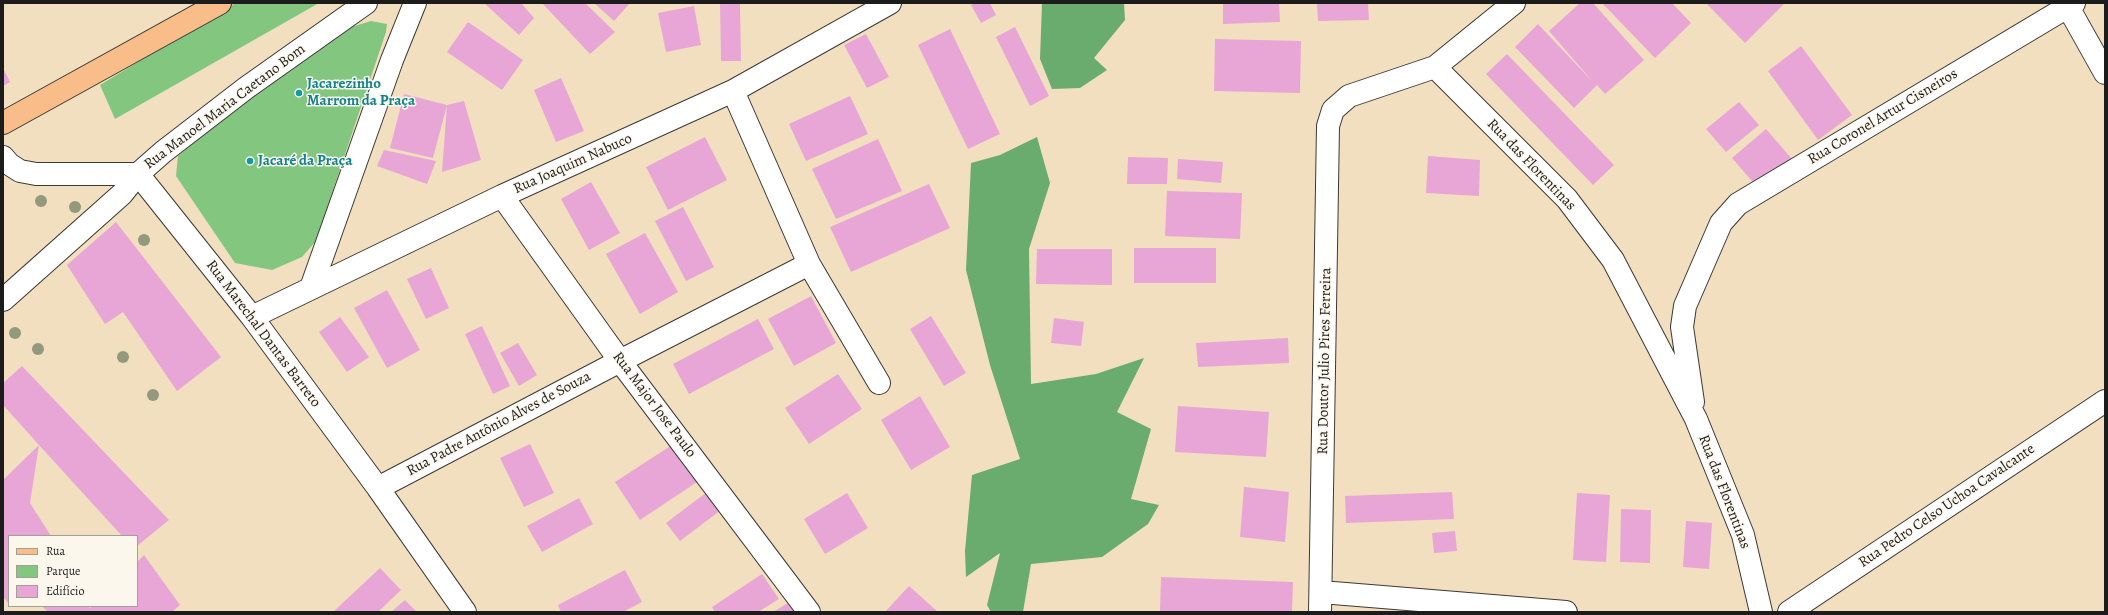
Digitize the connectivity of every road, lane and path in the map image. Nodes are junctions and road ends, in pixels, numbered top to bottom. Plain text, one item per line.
1 (220, 3) edge
2 (366, 3) edge
3 (415, 3) edge
4 (890, 3) edge
5 (1514, 3) edge
6 (2071, 5) edge
7 (1435, 67) junction
8 (2105, 73) edge
9 (733, 91) junction
10 (3, 123) edge
11 (3, 156) edge
12 (138, 174) junction
13 (502, 196) junction
14 (1709, 248) joint
15 (808, 264) junction
16 (311, 288) junction
17 (3, 300) edge
18 (252, 317) junction
19 (620, 360) junction
20 (878, 383) dead end
21 (2105, 401) edge
22 (1696, 419) junction
23 (378, 488) junction
24 (1320, 602) edge
25 (465, 612) edge
26 (809, 612) edge
27 (1566, 612) edge
28 (1761, 612) edge
29 (1789, 612) edge

1 - 10 main road
2 - 12 street, Rua Manoel Maria Caetano Bom
3 - 16 street
4 - 9 street, Rua Joaquim Nabuco
5 - 7 street
6 - 8 street
6 - 14 street, Rua Coronel Artur Cisneiros
7 - 22 street, Rua das Florentinas
7 - 24 street, Rua Doutor Julio Pires Ferreira
9 - 13 street, Rua Joaquim Nabuco
9 - 15 street
11 - 12 street
12 - 17 street, Rua Manoel Maria Caetano Bom
12 - 18 street, Rua Marechal Dantas Barreto
13 - 16 street, Rua Joaquim Nabuco
13 - 19 street, Rua Major Jose Paulo
14 - 22 street, Rua das Florentinas
15 - 19 street, Rua Padre Antônio Alves de Souza
15 - 20 street
16 - 18 street, Rua Joaquim Nabuco
18 - 23 street, Rua Marechal Dantas Barreto
19 - 23 street, Rua Padre Antônio Alves de Souza
19 - 26 street, Rua Major Jose Paulo
21 - 29 street, Rua Pedro Celso Uchoa Cavalcante
22 - 28 street, Rua das Florentinas
23 - 25 street, Rua Marechal Dantas Barreto
24 - 27 street

